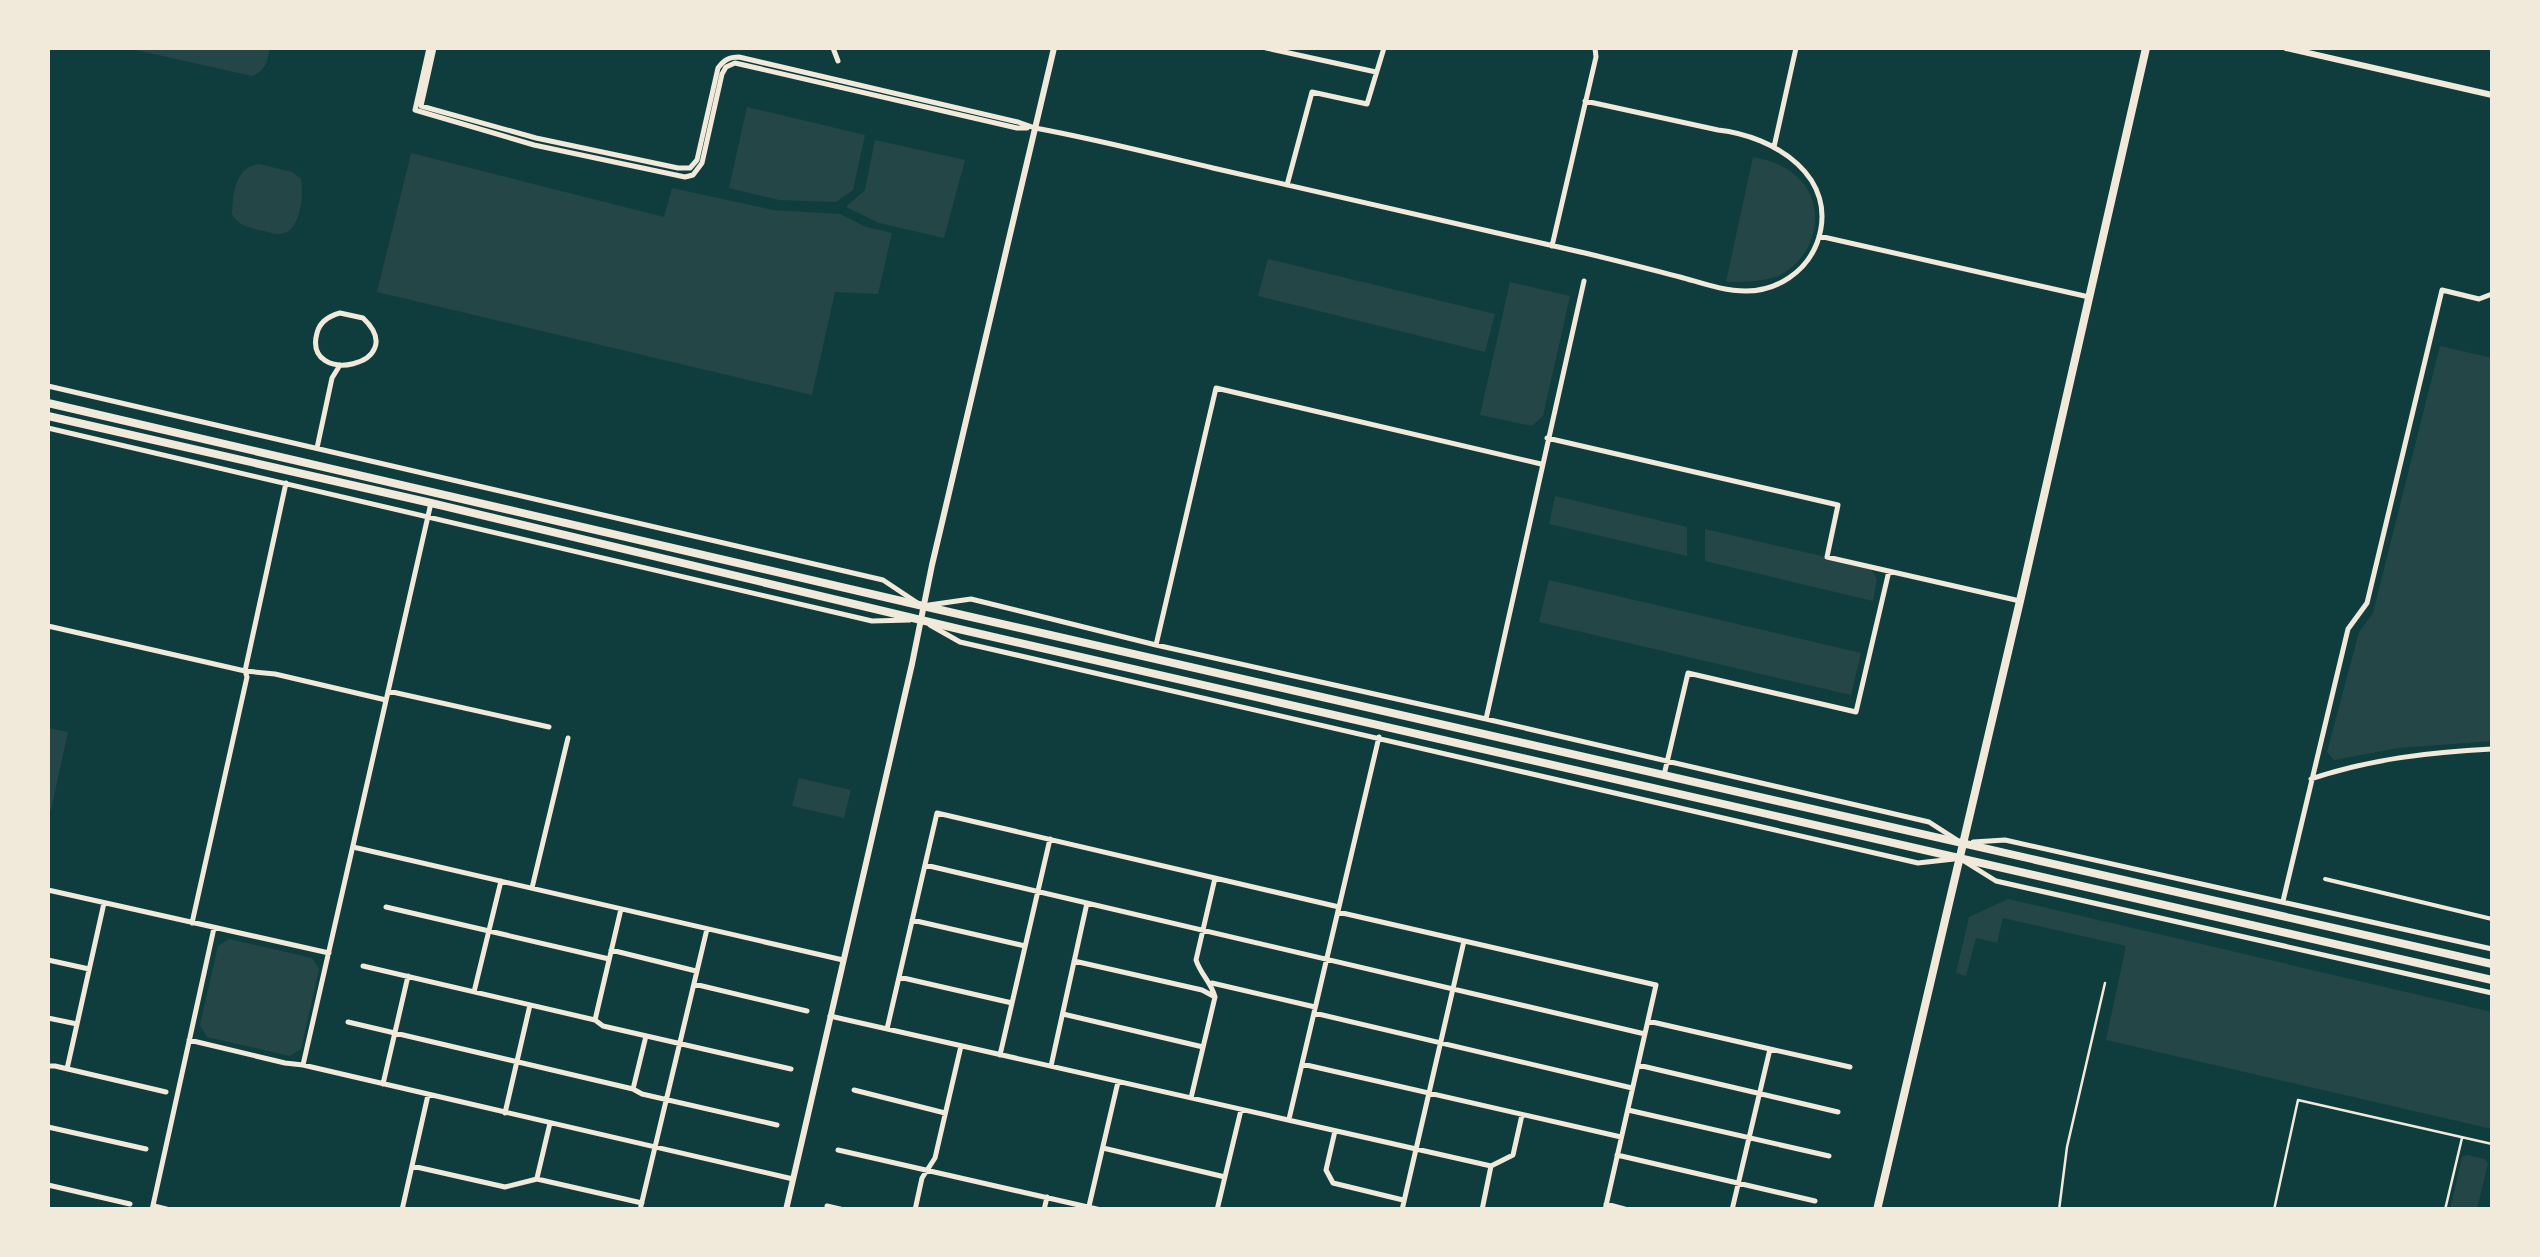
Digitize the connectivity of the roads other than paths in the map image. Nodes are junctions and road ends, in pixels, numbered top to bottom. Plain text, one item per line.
1 (432, 48) edge
2 (833, 48) edge
3 (1054, 48) edge
4 (1266, 48) edge
5 (1384, 48) edge
6 (1594, 48) edge
7 (1796, 48) edge
8 (2146, 48) edge
9 (2286, 48) edge
10 (838, 61) dead end
11 (1376, 72) junction
12 (2492, 95) edge
13 (1585, 101) junction
14 (1035, 128) junction
15 (1774, 147) junction
16 (1286, 185) junction
17 (1819, 236) junction
18 (1552, 246) junction
19 (1584, 280) dead end
20 (2492, 294) edge
21 (2089, 297) junction
22 (340, 365) junction
23 (48, 386) edge
24 (48, 403) edge
25 (48, 416) edge
26 (48, 428) edge
27 (1547, 438) junction
28 (317, 448) junction
29 (1541, 464) junction
30 (286, 483) junction
31 (431, 503) junction
32 (429, 516) junction
33 (1888, 572) junction
34 (2020, 601) junction
35 (923, 606) junction
36 (922, 620) junction
37 (48, 626) edge
38 (1156, 646) junction
39 (245, 672) junction
40 (388, 691) junction
41 (386, 700) junction
42 (1486, 719) junction
43 (549, 727) dead end
44 (1379, 737) junction
45 (568, 738) dead end
46 (2492, 749) edge
47 (1667, 762) junction
48 (1664, 775) junction
49 (2311, 779) junction
50 (1050, 838) junction
51 (1962, 843) junction
52 (353, 847) junction
53 (1959, 858) junction
54 (924, 865) junction
55 (1214, 878) junction
56 (2324, 879) dead end
57 (501, 881) junction
58 (532, 888) junction
59 (48, 890) edge
60 (1038, 892) junction
61 (2283, 901) junction
62 (104, 903) junction
63 (1088, 904) junction
64 (386, 907) dead end
65 (621, 909) junction
66 (1338, 910) junction
67 (2492, 919) edge
68 (912, 920) junction
69 (192, 923) junction
70 (214, 928) junction
71 (708, 929) junction
72 (488, 931) junction
73 (1203, 931) junction
74 (1464, 941) junction
75 (1025, 946) junction
76 (2492, 949) edge
77 (611, 950) junction
78 (329, 953) junction
79 (609, 958) junction
80 (48, 960) edge
81 (843, 960) junction
82 (1326, 960) junction
83 (1074, 961) junction
84 (2492, 964) edge
85 (363, 966) dead end
86 (89, 970) junction
87 (697, 971) junction
88 (408, 976) junction
89 (899, 977) junction
90 (2492, 980) edge
91 (1212, 982) junction
92 (2105, 983) dead end
93 (694, 984) junction
94 (1452, 990) junction
95 (474, 992) junction
96 (2492, 993) edge
97 (1215, 997) junction
98 (1012, 1003) junction
99 (530, 1005) junction
100 (807, 1010) dead end
101 (1315, 1010) junction
102 (1063, 1014) junction
103 (830, 1016) junction
104 (48, 1018) edge
105 (595, 1020) junction
106 (1648, 1020) junction
107 (348, 1022) dead end
108 (76, 1024) junction
109 (887, 1029) junction
110 (395, 1033) junction
111 (1645, 1034) junction
112 (646, 1036) junction
113 (189, 1040) junction
114 (1440, 1043) junction
115 (680, 1044) junction
116 (961, 1046) junction
117 (1203, 1047) junction
118 (1770, 1049) junction
119 (1000, 1055) junction
120 (516, 1061) junction
121 (304, 1064) junction
122 (1302, 1064) junction
123 (1638, 1065) junction
124 (48, 1066) edge
125 (1051, 1066) junction
126 (1850, 1068) dead end
127 (67, 1069) junction
128 (791, 1069) dead end
129 (1118, 1082) junction
130 (383, 1084) junction
131 (1632, 1088) junction
132 (633, 1089) junction
133 (854, 1090) dead end
134 (166, 1092) dead end
135 (1429, 1093) junction
136 (1760, 1093) junction
137 (428, 1095) junction
138 (1192, 1098) junction
139 (666, 1100) junction
140 (1241, 1110) junction
141 (1628, 1110) junction
142 (504, 1112) junction
143 (1838, 1112) dead end
144 (946, 1113) junction
145 (1522, 1114) junction
146 (1289, 1120) junction
147 (550, 1123) junction
148 (776, 1126) dead end
149 (48, 1127) edge
150 (1335, 1131) junction
151 (1621, 1137) junction
152 (2462, 1137) junction
153 (1749, 1138) junction
154 (2492, 1144) edge
155 (654, 1147) junction
156 (1102, 1148) junction
157 (1416, 1149) junction
158 (146, 1150) dead end
159 (838, 1150) dead end
160 (1617, 1155) junction
161 (1829, 1156) dead end
162 (412, 1166) junction
163 (1491, 1166) junction
164 (927, 1170) junction
165 (1225, 1177) junction
166 (536, 1179) junction
167 (793, 1179) junction
168 (1738, 1183) junction
169 (48, 1185) edge
170 (1047, 1198) junction
171 (1404, 1200) junction
172 (1816, 1201) dead end
173 (130, 1204) dead end
174 (641, 1206) edge
175 (827, 1206) dead end
176 (152, 1207) edge
177 (1088, 1207) junction
178 (1605, 1207) edge
179 (170, 1210) edge
180 (402, 1210) edge
181 (786, 1210) edge
182 (844, 1210) edge
183 (915, 1210) edge
184 (1044, 1210) edge
185 (1101, 1210) edge
186 (1217, 1210) edge
187 (1402, 1210) edge
188 (1482, 1210) edge
189 (1628, 1210) edge
190 (1732, 1210) edge
191 (1877, 1210) edge
192 (2058, 1210) edge
193 (2274, 1210) edge
194 (2445, 1210) edge

1 - 14 street
2 - 10 street
3 - 14 street
4 - 11 street
5 - 11 street
6 - 13 street
7 - 15 street
8 - 21 main road
9 - 12 street
11 - 16 street
13 - 15 street
13 - 18 street
14 - 16 street
14 - 35 street
15 - 17 street
16 - 18 street
17 - 18 street
17 - 21 street
19 - 27 street
20 - 49 street
21 - 34 main road
22 - 22 street
22 - 28 street
23 - 28 street
24 - 35 main road
25 - 31 main road
26 - 30 street
27 - 29 street
27 - 33 street
28 - 35 street
29 - 38 street
29 - 42 street
30 - 32 street
30 - 39 street
31 - 32 street
31 - 36 main road
32 - 36 street
32 - 40 street
33 - 34 street
33 - 47 street
34 - 51 main road
35 - 36 street
35 - 38 street
35 - 48 main road
36 - 44 street
36 - 53 main road
36 - 81 street
37 - 39 street
38 - 42 street
39 - 41 street
39 - 69 street
40 - 41 street
40 - 43 street
41 - 52 street
42 - 47 street
44 - 53 street
44 - 66 street
45 - 58 street
46 - 49 street
47 - 48 street
47 - 51 street
48 - 51 main road
49 - 61 street
50 - 54 street
50 - 55 street
50 - 60 street
51 - 53 main road
51 - 61 street
51 - 84 main road
52 - 57 street
52 - 78 street
53 - 90 main road
53 - 96 street
53 - 191 main road
54 - 60 street
54 - 68 street
55 - 66 street
55 - 73 street
56 - 67 street
57 - 58 street
57 - 72 street
58 - 65 street
59 - 62 street
60 - 63 street
60 - 75 street
61 - 76 street
62 - 69 street
62 - 86 street
63 - 73 street
63 - 83 street
64 - 72 street
65 - 71 street
65 - 77 street
66 - 74 street
66 - 82 street
68 - 75 street
68 - 89 street
69 - 70 street
70 - 78 street
70 - 113 street
71 - 81 street
71 - 87 street
72 - 79 street
72 - 95 street
73 - 82 street
73 - 91 street
74 - 94 street
74 - 106 street
75 - 98 street
77 - 79 street
77 - 87 street
78 - 121 street
79 - 105 street
80 - 86 street
81 - 103 street
82 - 94 street
82 - 101 street
83 - 97 street
83 - 102 street
85 - 88 street
86 - 108 street
87 - 93 street
88 - 95 street
88 - 110 street
89 - 98 street
89 - 109 street
91 - 97 street
91 - 101 street
92 - 192 lane
93 - 100 street
93 - 115 street
94 - 111 street
94 - 114 street
95 - 99 street
97 - 117 street
98 - 119 street
99 - 105 street
99 - 120 street
101 - 114 street
101 - 122 street
102 - 117 street
102 - 125 street
103 - 109 street
103 - 167 street
104 - 108 street
105 - 112 street
106 - 111 street
106 - 118 street
107 - 110 street
108 - 127 street
109 - 116 street
110 - 120 street
110 - 130 street
111 - 123 street
112 - 115 street
112 - 132 street
113 - 121 street
113 - 176 street
114 - 131 street
114 - 135 street
115 - 128 street
115 - 139 street
116 - 119 street
116 - 144 street
117 - 138 street
118 - 126 street
118 - 136 street
119 - 125 street
120 - 132 street
120 - 142 street
121 - 130 street
122 - 135 street
122 - 146 street
123 - 131 street
123 - 136 street
124 - 127 street
125 - 129 street
127 - 134 street
129 - 138 street
129 - 156 street
130 - 137 street
131 - 141 street
132 - 139 street
133 - 144 street
135 - 145 street
135 - 157 street
136 - 143 street
136 - 153 street
137 - 142 street
137 - 162 street
138 - 140 street
139 - 148 street
139 - 155 street
140 - 146 street
140 - 165 street
141 - 151 street
141 - 153 street
142 - 147 street
144 - 164 street
145 - 151 street
145 - 163 street
146 - 150 street
147 - 155 street
147 - 166 street
149 - 158 street
150 - 157 street
150 - 171 street
151 - 160 street
152 - 154 lane
152 - 193 lane
152 - 194 lane
153 - 161 street
153 - 168 street
155 - 167 street
155 - 174 street
156 - 165 street
156 - 177 street
157 - 163 street
157 - 171 street
159 - 164 street
160 - 168 street
160 - 178 street
162 - 166 street
162 - 180 street
163 - 188 street
164 - 170 street
164 - 183 street
165 - 186 street
166 - 174 street
167 - 181 street
168 - 172 street
168 - 190 street
169 - 173 street
170 - 177 street
170 - 184 street
171 - 187 street
175 - 182 street
176 - 179 street
177 - 185 street
178 - 189 street

